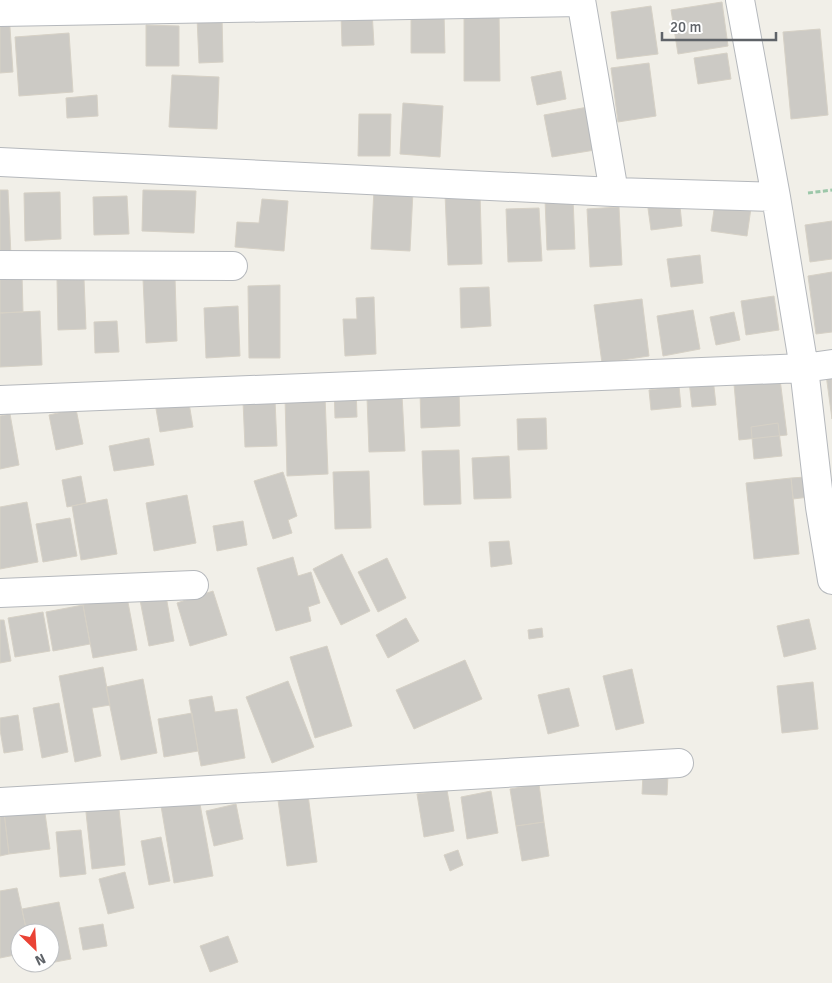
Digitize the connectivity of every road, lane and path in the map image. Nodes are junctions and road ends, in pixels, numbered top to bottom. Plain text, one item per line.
1 (740, 0) edge
2 (581, 1) edge
3 (0, 12) edge
4 (0, 162) edge
5 (614, 192) junction
6 (776, 197) junction
7 (0, 265) edge
8 (233, 266) dead end
9 (832, 364) edge
10 (804, 368) junction
11 (0, 400) edge
12 (826, 507) edge
13 (832, 580) edge
14 (194, 585) dead end
15 (0, 593) edge
16 (680, 763) dead end
17 (0, 802) edge

1 - 6 street
2 - 3 street
2 - 5 street
4 - 5 street
5 - 6 street
6 - 10 street
7 - 8 street
9 - 10 street
10 - 11 street
10 - 12 street
12 - 13 street
14 - 15 street
16 - 17 street

